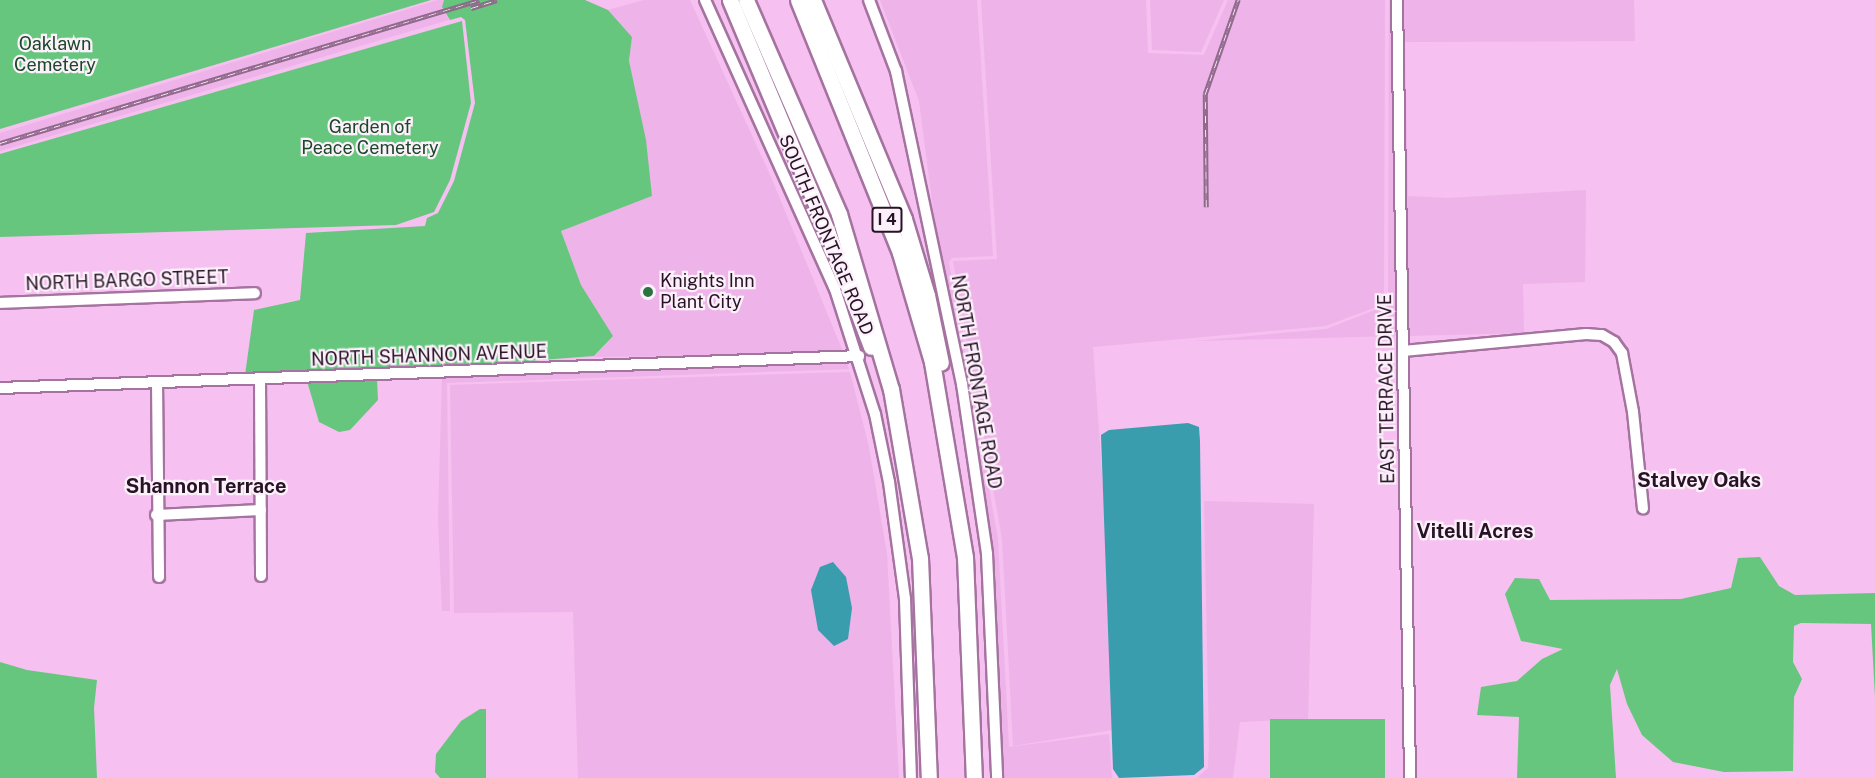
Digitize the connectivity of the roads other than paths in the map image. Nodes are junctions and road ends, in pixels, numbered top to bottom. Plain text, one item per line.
1 (705, 0) edge
2 (730, 0) edge
3 (746, 0) edge
4 (798, 0) edge
5 (813, 0) edge
6 (869, 0) edge
7 (1397, 0) edge
8 (255, 293) dead end
9 (0, 303) edge
10 (1403, 351) junction
11 (859, 356) junction
12 (260, 379) junction
13 (156, 382) junction
14 (0, 388) edge
15 (897, 417) junction
16 (950, 450) junction
17 (1643, 508) dead end
18 (261, 510) junction
19 (156, 514) junction
20 (261, 576) dead end
21 (159, 577) dead end
22 (911, 778) edge
23 (929, 778) edge
24 (974, 778) edge
25 (997, 778) edge
26 (1410, 778) edge

1 - 11 street, SOUTH FRONTAGE ROAD
2 - 15 highway
3 - 15 highway, I 4
4 - 16 highway, I 4
5 - 16 highway
6 - 25 street, NORTH FRONTAGE ROAD
7 - 10 street, EAST TERRACE DRIVE
8 - 9 street, NORTH BARGO STREET
10 - 17 street
10 - 26 street, EAST TERRACE DRIVE
11 - 12 street, NORTH SHANNON AVENUE
11 - 22 street, SOUTH FRONTAGE ROAD
12 - 13 street, NORTH SHANNON AVENUE
12 - 18 street
13 - 14 street, NORTH SHANNON AVENUE
13 - 19 street
15 - 23 highway, I 4
16 - 24 highway, I 4
18 - 19 street
18 - 20 street
19 - 21 street

